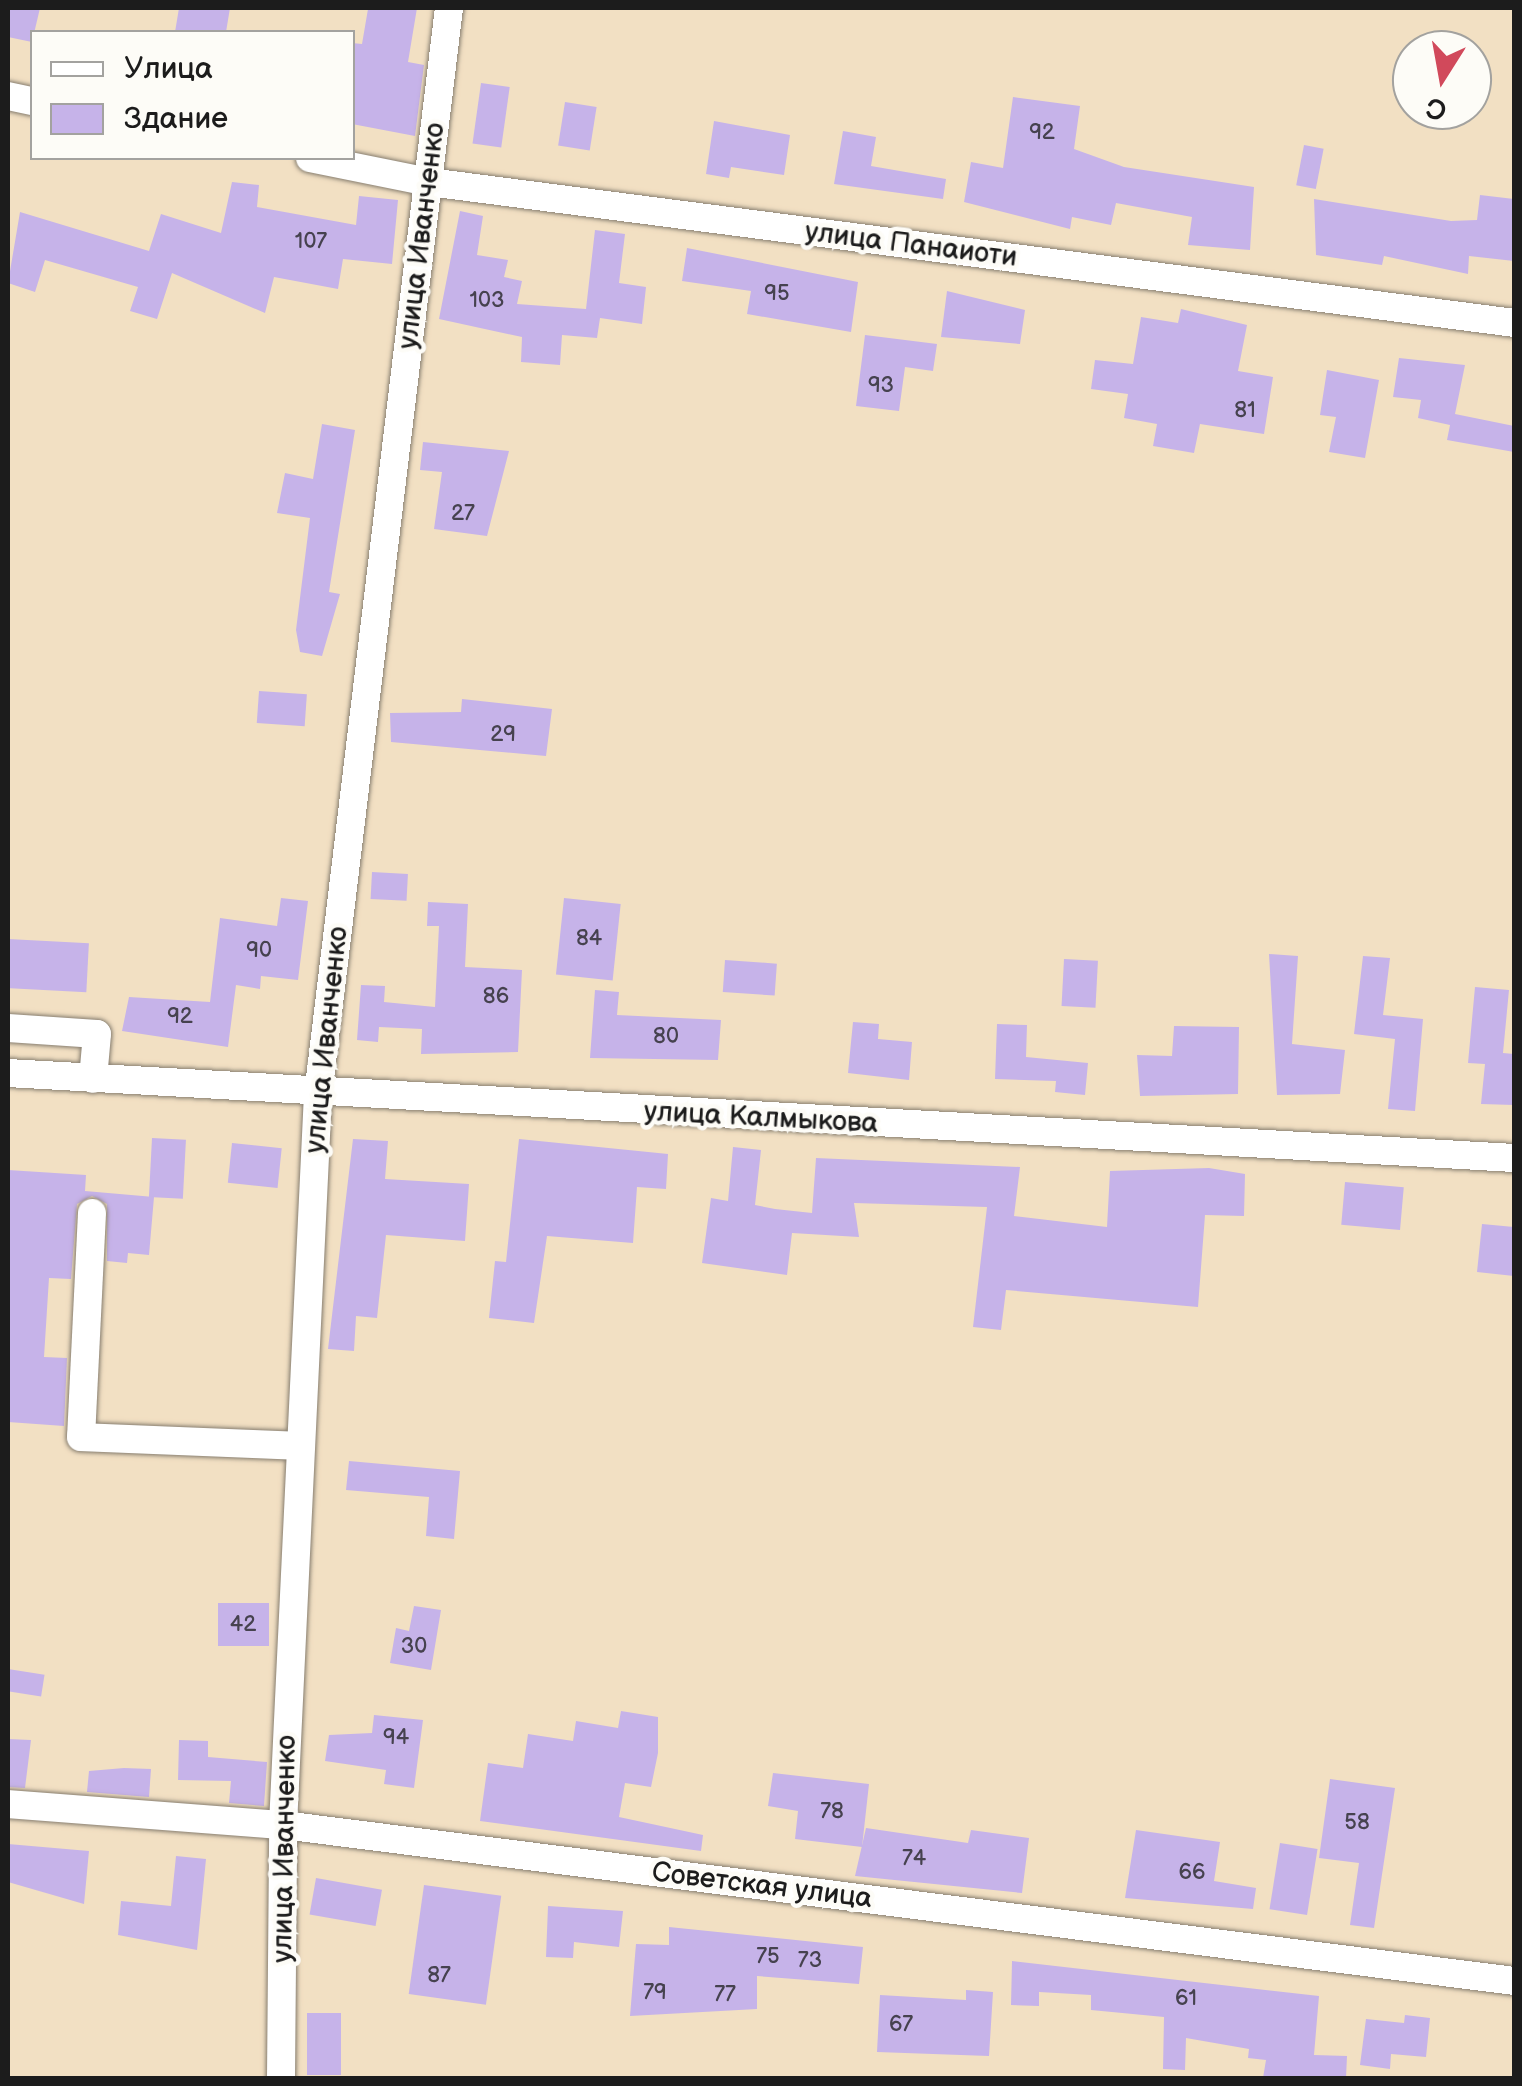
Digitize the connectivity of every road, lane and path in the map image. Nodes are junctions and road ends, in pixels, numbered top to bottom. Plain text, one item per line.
1 (449, 8) edge
2 (320, 160) edge
3 (429, 182) junction
4 (1514, 323) edge
5 (8, 1028) edge
6 (8, 1073) edge
7 (93, 1079) junction
8 (318, 1095) junction
9 (1514, 1158) edge
10 (92, 1214) dead end
11 (301, 1446) junction
12 (8, 1804) edge
13 (283, 1825) junction
14 (1514, 1981) edge
15 (281, 2078) edge

1 - 3 street, улица Иванченко
2 - 3 street, улица Панаиоти
3 - 4 street, улица Панаиоти
3 - 8 street, улица Иванченко
5 - 7 street
6 - 7 street, улица Калмыкова
7 - 8 street, улица Калмыкова
8 - 9 street, улица Калмыкова
8 - 11 street, улица Иванченко
10 - 11 street
11 - 13 street, улица Иванченко
12 - 13 street, Советская улица
13 - 14 street, Советская улица
13 - 15 street, улица Иванченко

